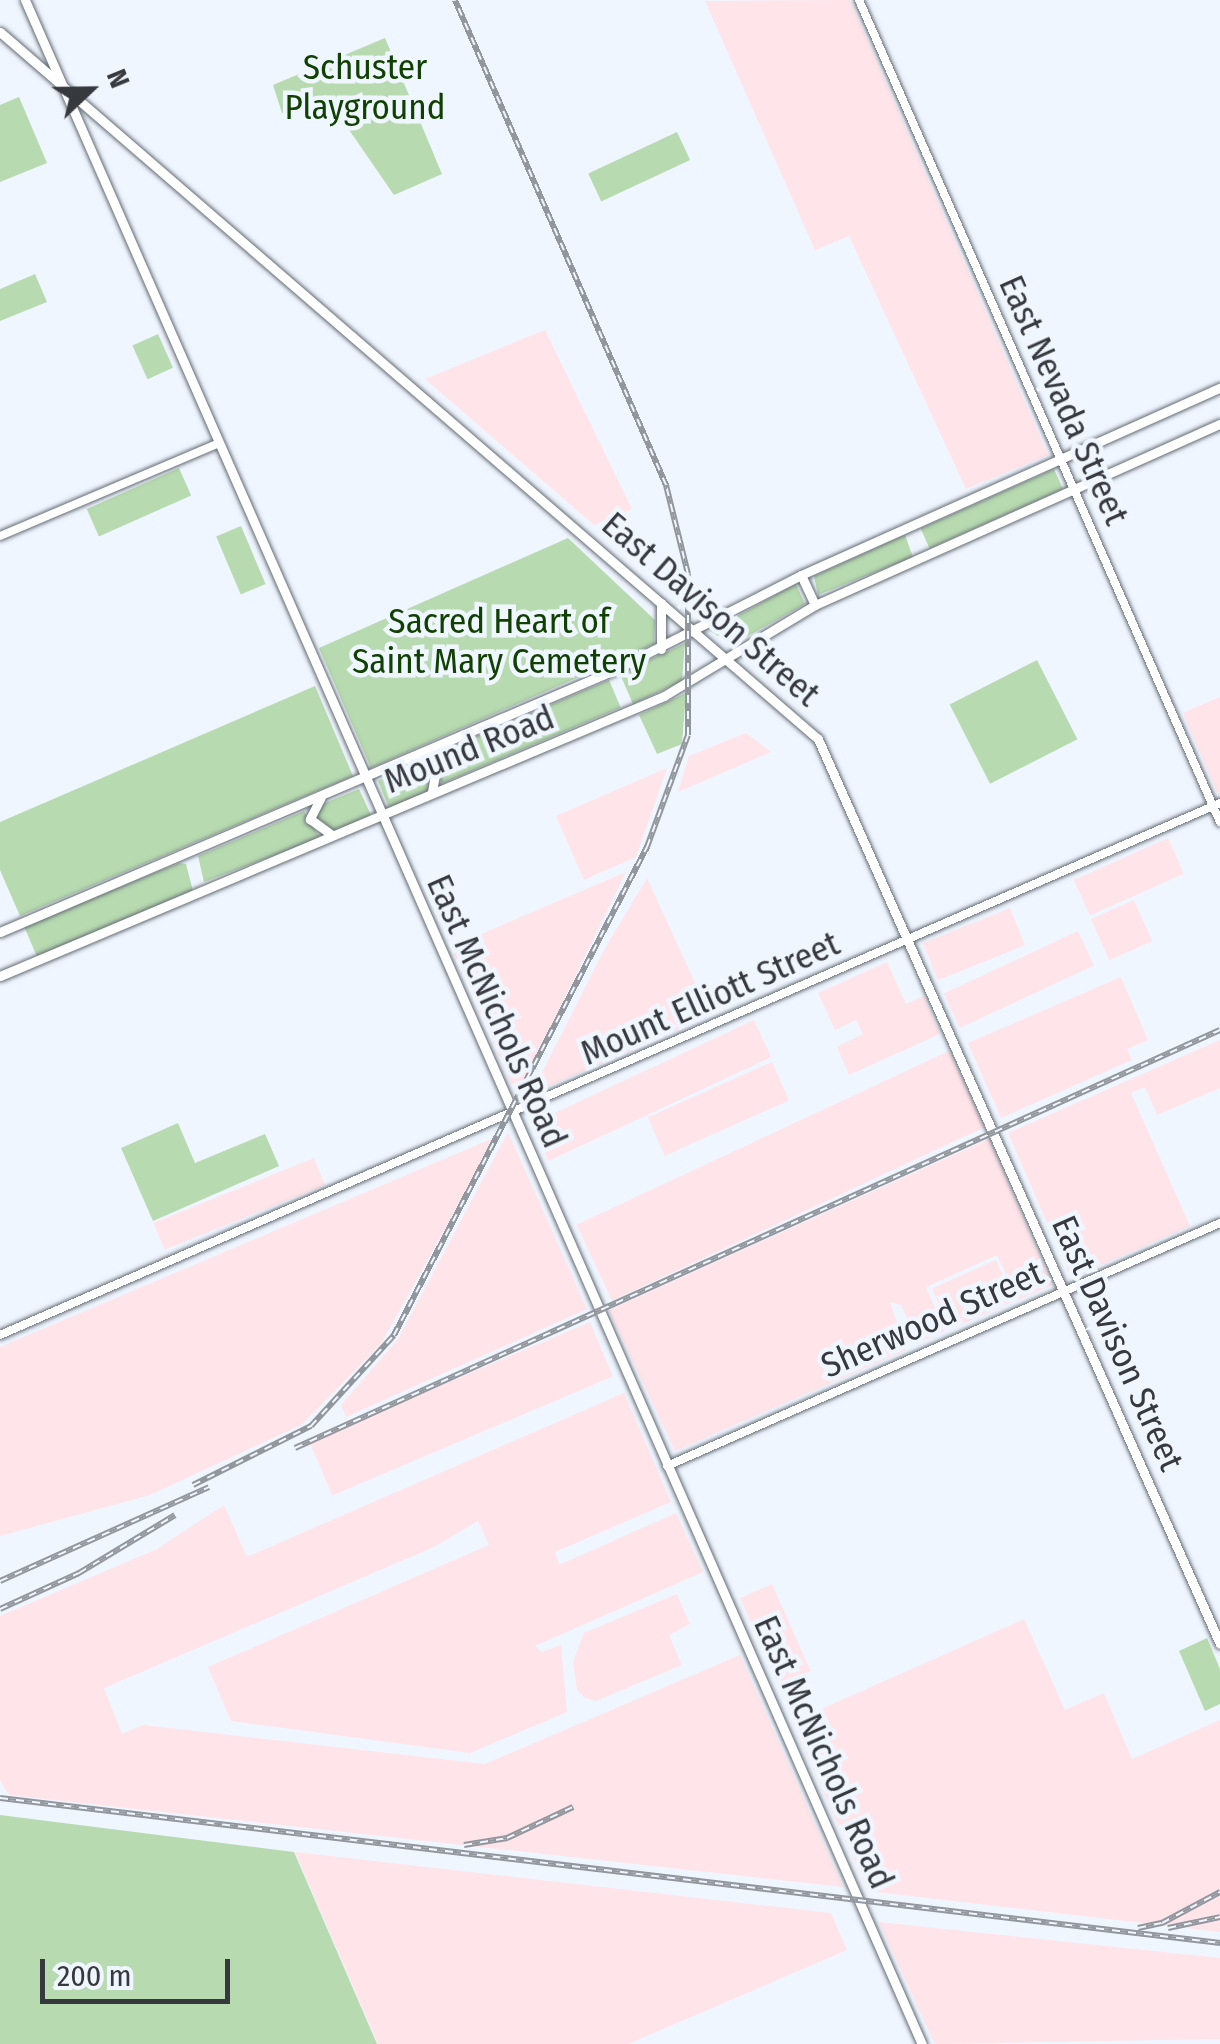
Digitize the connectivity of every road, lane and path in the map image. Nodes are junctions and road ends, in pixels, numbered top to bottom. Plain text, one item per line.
1 (25, 0) edge
2 (859, 0) edge
3 (0, 32) edge
4 (56, 75) junction
5 (101, 116) junction
6 (83, 132) junction
7 (1220, 388) edge
8 (1220, 424) edge
9 (219, 443) junction
10 (1060, 459) junction
11 (1073, 489) junction
12 (0, 536) edge
13 (801, 575) junction
14 (661, 602) junction
15 (815, 605) junction
16 (695, 630) junction
17 (661, 649) junction
18 (727, 659) junction
19 (412, 758) junction
20 (364, 778) junction
21 (431, 795) junction
22 (323, 796) junction
23 (1216, 805) edge
24 (380, 815) junction
25 (1220, 822) edge
26 (334, 835) junction
27 (0, 932) edge
28 (909, 940) junction
29 (0, 976) edge
30 (513, 1114) junction
31 (1220, 1223) edge
32 (1065, 1290) junction
33 (0, 1335) edge
34 (667, 1466) junction
35 (1220, 1644) edge
36 (922, 2044) edge

1 - 4 main road, East McNichols Road
2 - 10 street, East Nevada Street
3 - 4 main road, East Davison Street
4 - 5 main road, East Davison Street
4 - 6 main road, East McNichols Road
5 - 6 main road
5 - 14 main road, East Davison Street
6 - 9 main road, East McNichols Road
7 - 10 main road, Mound Road
8 - 11 main road, Mound Road
9 - 12 street
9 - 20 main road, East McNichols Road
10 - 11 street, East Nevada Street
10 - 13 main road, Mound Road
11 - 15 main road, Mound Road
11 - 23 street, East Nevada Street
13 - 15 main road
13 - 16 main road, Mound Road
14 - 16 main road, East Davison Street
14 - 17 main road
15 - 18 main road, Mound Road
16 - 17 main road, Mound Road
16 - 18 main road, East Davison Street
17 - 19 main road, Mound Road
18 - 21 main road, Mound Road
18 - 28 main road, East Davison Street
19 - 20 main road, Mound Road
19 - 21 main road
20 - 22 main road, Mound Road
20 - 24 main road, East McNichols Road
21 - 24 main road, Mound Road
22 - 26 main road
22 - 27 main road, Mound Road
23 - 25 street, East Nevada Street
23 - 28 street, Mount Elliott Street
24 - 26 main road, Mound Road
24 - 30 main road, East McNichols Road
26 - 29 main road, Mound Road
28 - 30 street, Mount Elliott Street
28 - 32 main road, East Davison Street
30 - 33 street, Mount Elliott Street
30 - 34 main road, East McNichols Road
31 - 32 street, Sherwood Street
32 - 34 street, Sherwood Street
32 - 35 main road, East Davison Street
34 - 36 main road, East McNichols Road

